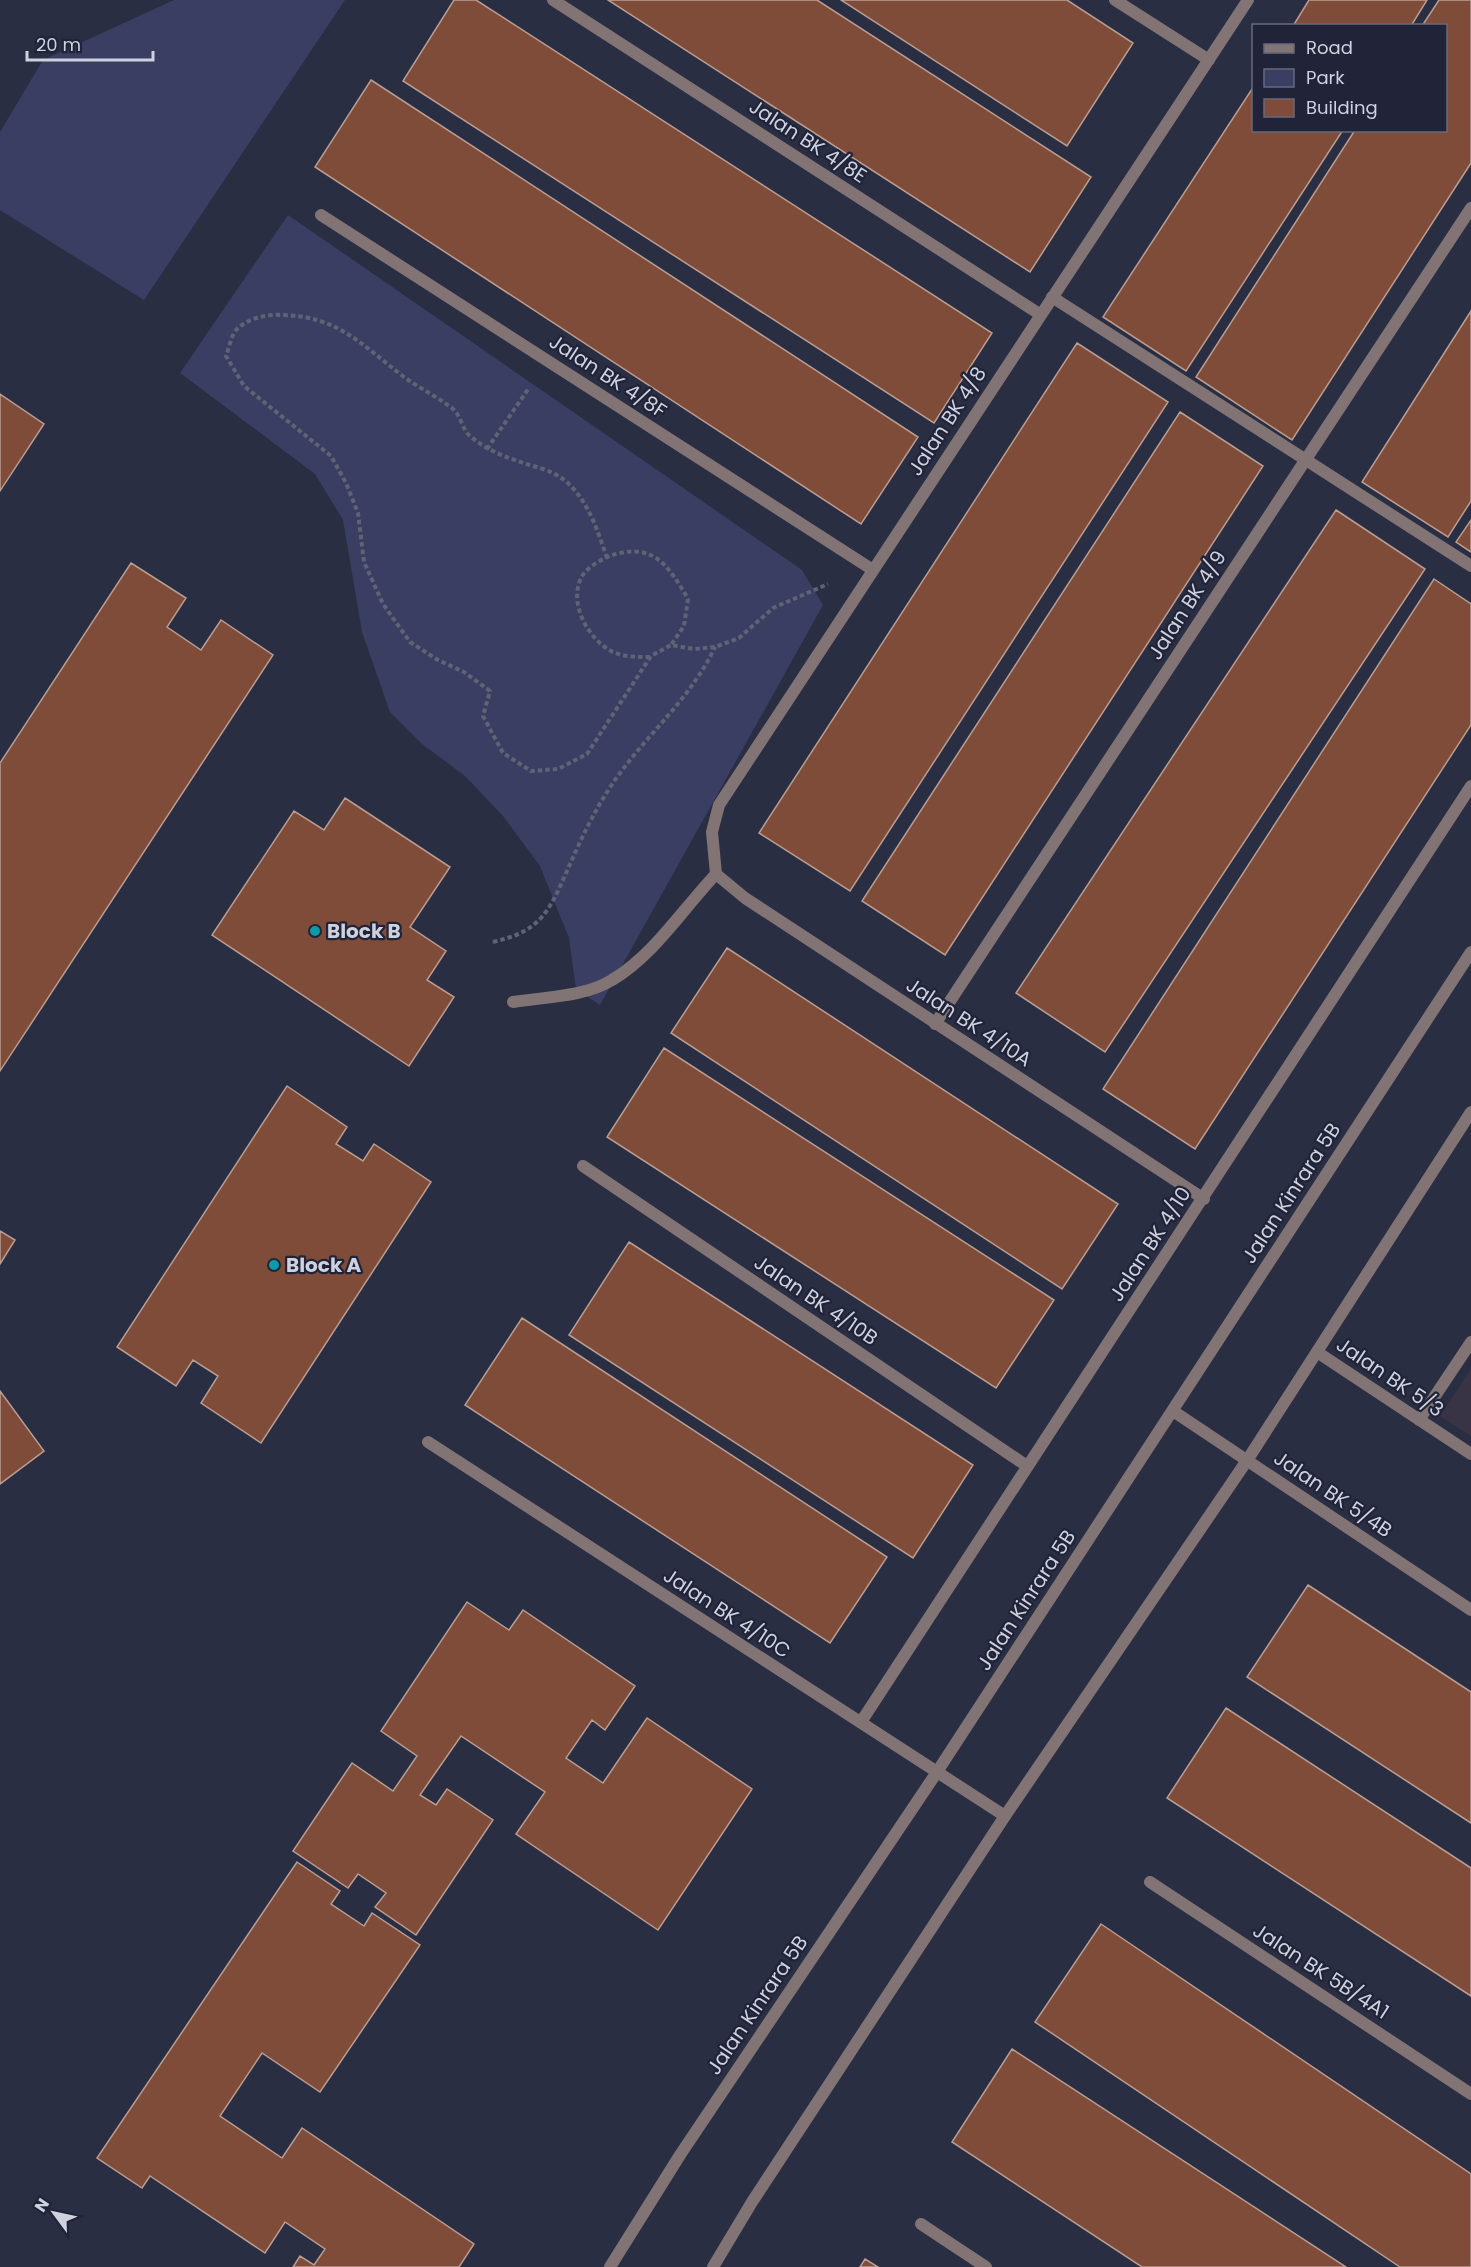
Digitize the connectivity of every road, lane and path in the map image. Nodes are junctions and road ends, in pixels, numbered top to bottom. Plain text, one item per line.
1 (554, 0) edge
2 (1115, 0) edge
3 (1248, 0) edge
4 (1209, 60) junction
5 (1471, 208) edge
6 (321, 215) dead end
7 (1052, 297) junction
8 (1041, 315) junction
9 (529, 388) dead end
10 (487, 449) junction
11 (1306, 460) junction
12 (607, 558) junction
13 (1471, 566) edge
14 (870, 574) junction
15 (671, 645) junction
16 (715, 647) junction
17 (651, 657) junction
18 (1471, 786) edge
19 (716, 874) junction
20 (493, 942) dead end
21 (1471, 952) edge
22 (513, 1002) dead end
23 (935, 1024) junction
24 (1471, 1112) edge
25 (583, 1166) dead end
26 (1204, 1199) junction
27 (1471, 1342) edge
28 (1317, 1352) junction
29 (1173, 1411) junction
30 (1419, 1420) junction
31 (428, 1442) dead end
32 (1471, 1454) edge
33 (1248, 1459) junction
34 (1027, 1466) junction
35 (1471, 1610) edge
36 (861, 1722) junction
37 (937, 1772) junction
38 (1005, 1816) junction
39 (1150, 1882) dead end
40 (1471, 2094) edge
41 (921, 2224) dead end
42 (610, 2267) edge
43 (713, 2267) edge
44 (986, 2267) edge

1 - 8 street, Jalan BK 4/8E
2 - 4 street
3 - 4 street, Jalan BK 4/8
4 - 7 street, Jalan BK 4/8
5 - 11 street, Jalan BK 4/9
6 - 14 street, Jalan BK 4/8F
7 - 8 street, Jalan BK 4/8
7 - 11 street
8 - 14 street, Jalan BK 4/8
9 - 10 path
10 - 12 path
10 - 17 path
11 - 13 street
11 - 23 street, Jalan BK 4/9
12 - 15 path
12 - 17 path
14 - 16 path
14 - 19 street, Jalan BK 4/8
15 - 16 path
15 - 17 path
16 - 20 path
18 - 26 street, Jalan BK 4/10
19 - 22 street
19 - 23 street, Jalan BK 4/10A
21 - 29 street, Jalan Kinrara 5B
23 - 26 street, Jalan BK 4/10A
24 - 28 street
25 - 34 street, Jalan BK 4/10B
26 - 34 street, Jalan BK 4/10
27 - 30 street
28 - 30 street, Jalan BK 5/3
28 - 33 street
29 - 33 street, Jalan BK 5/4B
29 - 37 street, Jalan Kinrara 5B
30 - 32 street, Jalan BK 5/3
31 - 36 street, Jalan BK 4/10C
33 - 35 street, Jalan BK 5/4B
33 - 38 street
34 - 36 street, Jalan BK 4/10
36 - 37 street, Jalan BK 4/10C
37 - 38 street, Jalan BK 4/10C
37 - 42 street, Jalan Kinrara 5B
38 - 43 street
39 - 40 street, Jalan BK 5B/4A1
41 - 44 street

